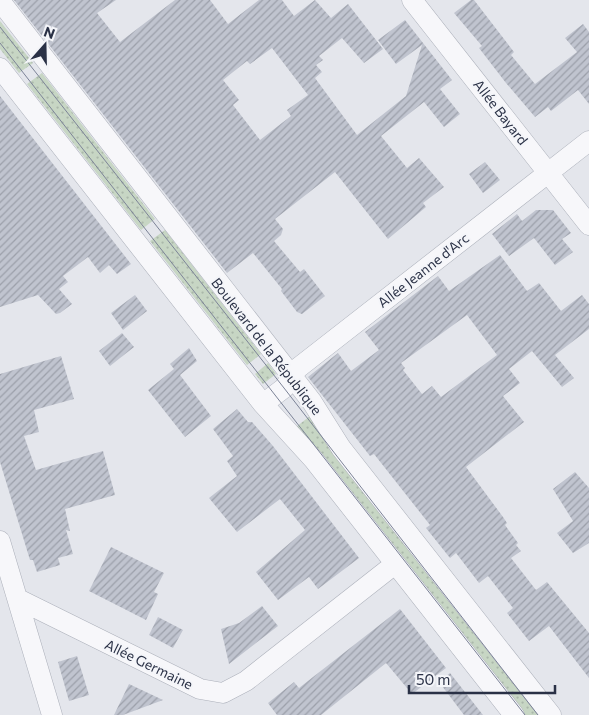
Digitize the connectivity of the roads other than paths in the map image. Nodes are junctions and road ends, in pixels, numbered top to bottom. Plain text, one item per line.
1 (412, 0) edge
2 (0, 1) edge
3 (0, 68) edge
4 (589, 141) edge
5 (548, 172) junction
6 (589, 225) edge
7 (291, 377) junction
8 (263, 404) junction
9 (0, 541) edge
10 (395, 564) junction
11 (18, 599) junction
12 (52, 715) edge
13 (514, 715) edge
14 (551, 715) edge

1 - 5 street, Allée Bayard
2 - 7 street, Boulevard de la République
3 - 8 street
4 - 5 street, Allée Jeanne d'Arc
5 - 6 street, Allée Bayard
5 - 7 street, Allée Jeanne d'Arc
7 - 8 street, Allée Jeanne d'Arc
7 - 14 street, Boulevard de la République
8 - 10 street
9 - 11 street
10 - 11 street, Allée Germaine
10 - 13 street
11 - 12 street

